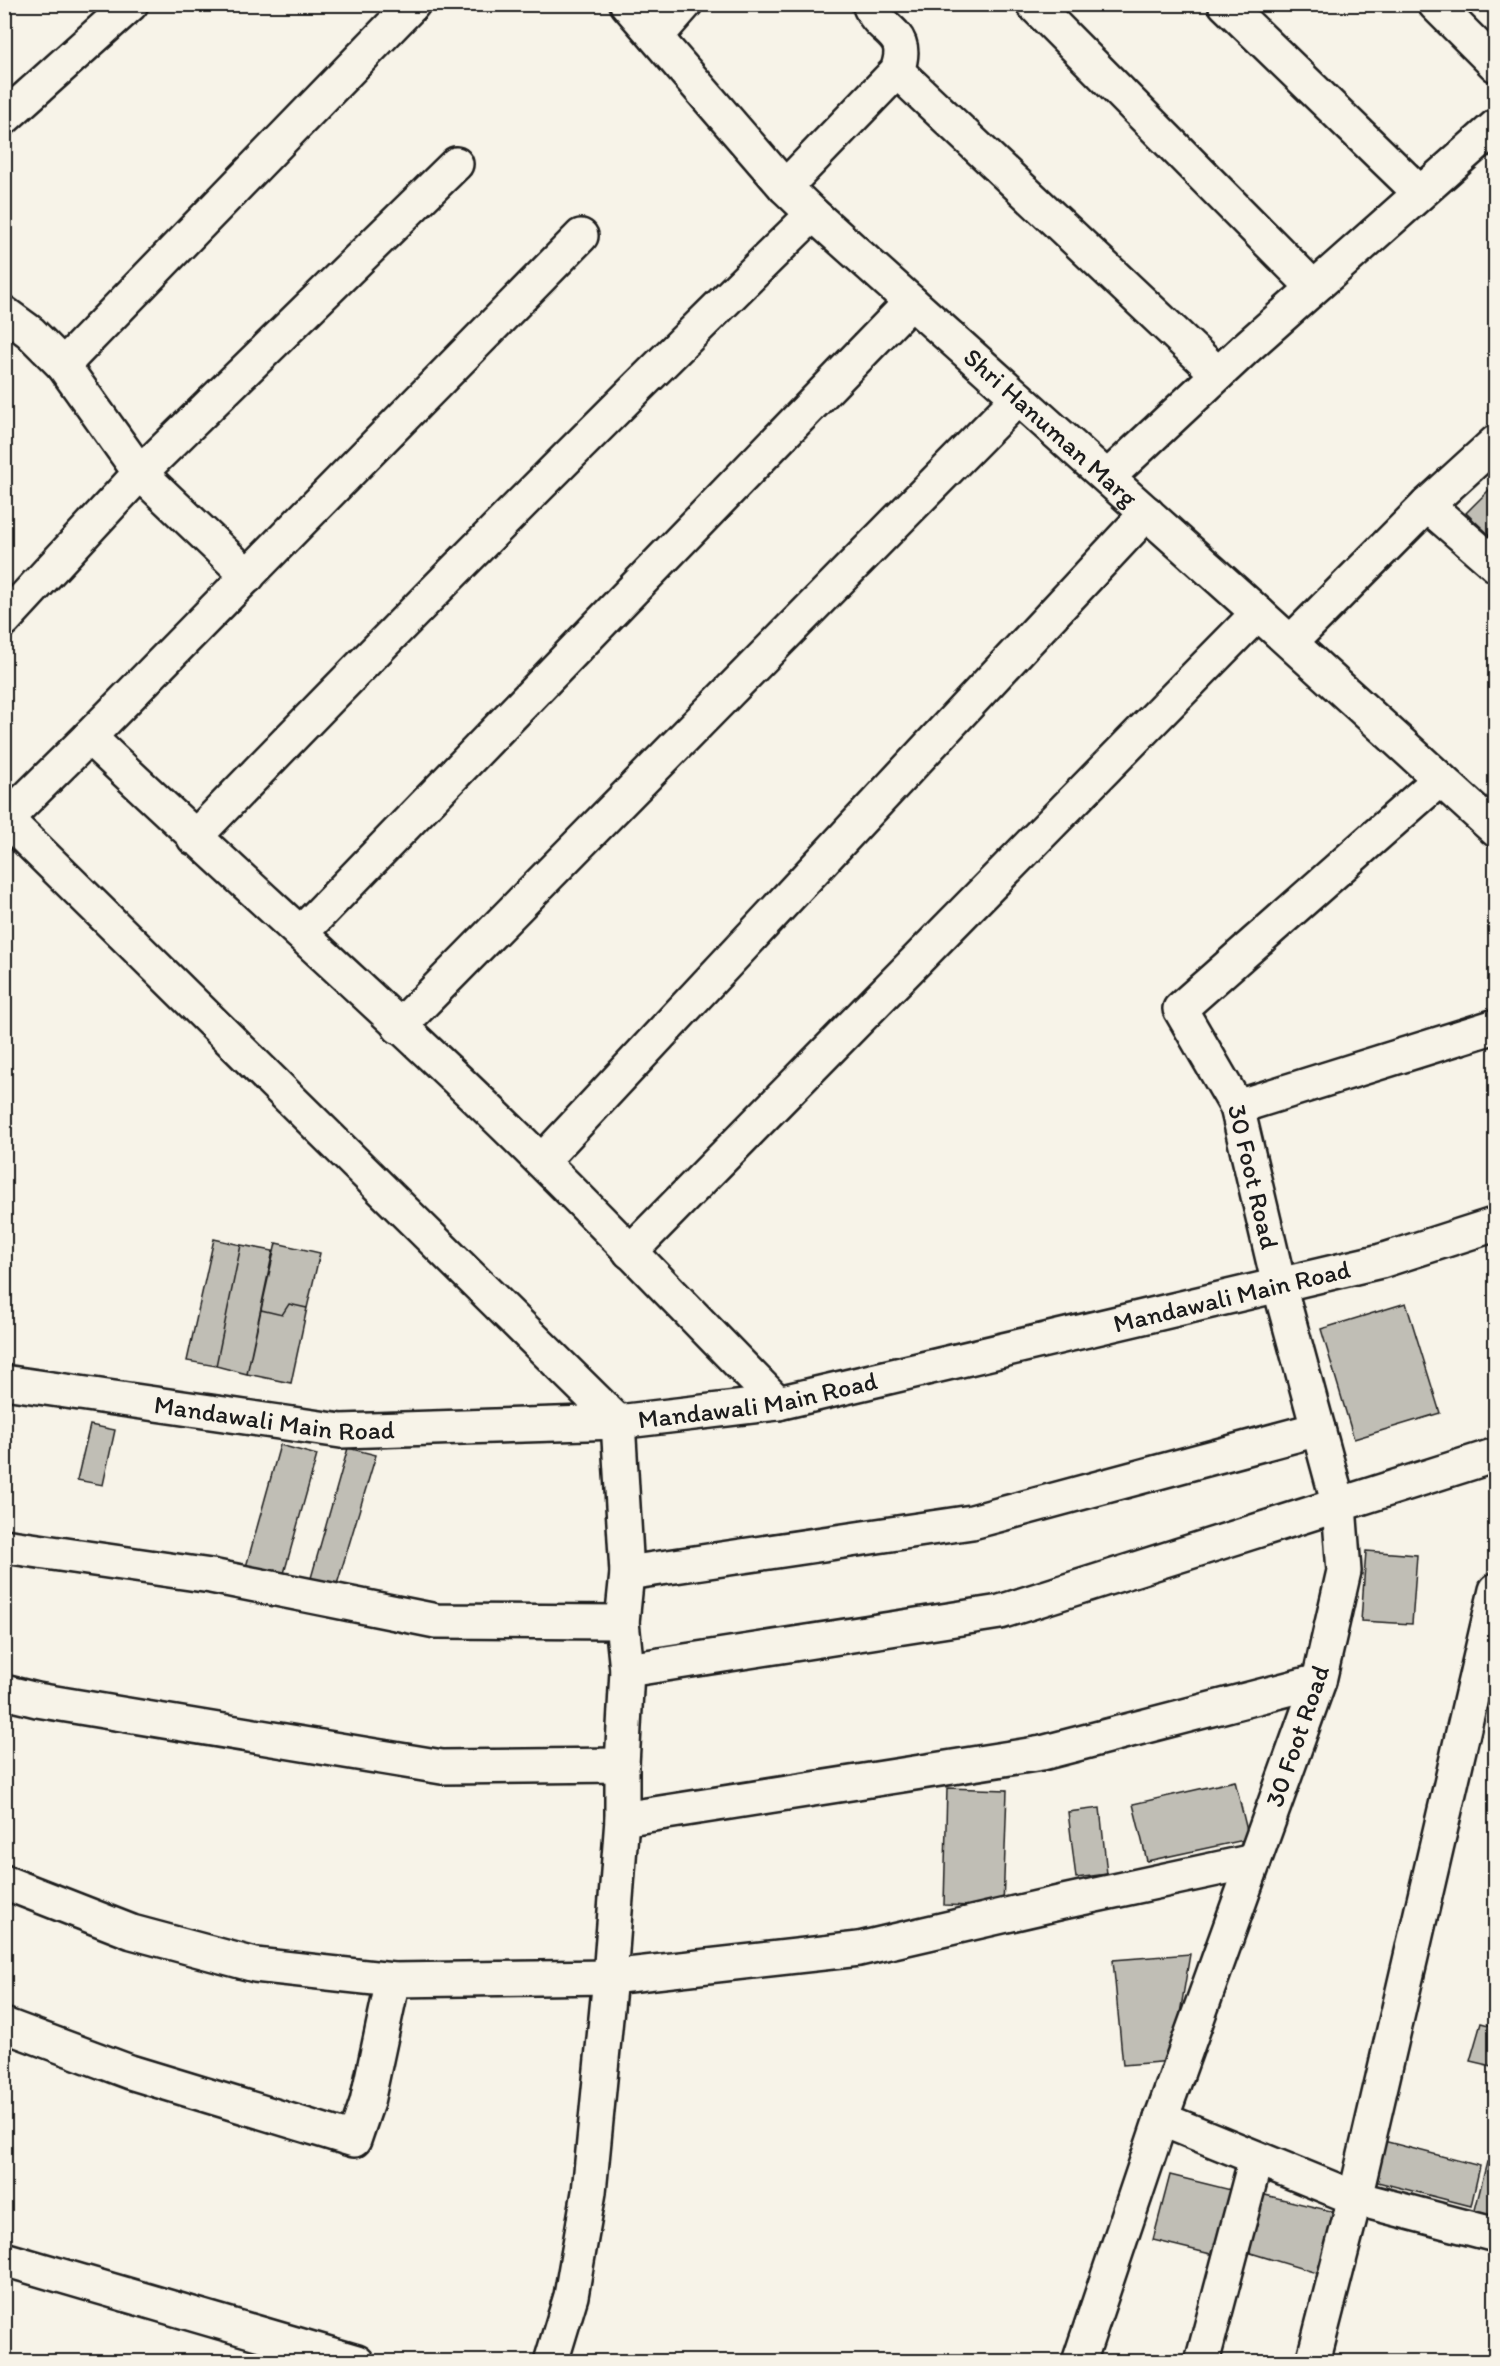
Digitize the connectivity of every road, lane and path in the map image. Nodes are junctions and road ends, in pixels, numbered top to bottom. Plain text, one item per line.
1 (131, 4) edge
2 (413, 4) edge
3 (627, 4) edge
4 (685, 4) edge
5 (869, 4) edge
6 (1033, 4) edge
7 (1225, 4) edge
8 (1435, 4) edge
9 (656, 37) junction
10 (1496, 65) edge
11 (897, 71) junction
12 (4, 118) edge
13 (1496, 126) edge
14 (456, 164) dead end
15 (785, 187) junction
16 (1420, 194) junction
17 (813, 214) junction
18 (581, 236) dead end
19 (1314, 287) junction
20 (911, 302) junction
21 (4, 313) edge
22 (63, 365) junction
23 (1218, 374) junction
24 (1018, 398) junction
25 (1496, 442) edge
26 (140, 473) junction
27 (1108, 477) junction
28 (1426, 505) junction
29 (1147, 513) junction
30 (1496, 566) edge
31 (248, 576) junction
32 (1258, 613) junction
33 (4, 620) edge
34 (1291, 642) junction
35 (89, 737) junction
36 (1440, 779) junction
37 (6, 818) edge
38 (1496, 830) edge
39 (194, 838) junction
40 (301, 933) junction
41 (1496, 1026) edge
42 (399, 1027) junction
43 (1237, 1107) junction
44 (542, 1161) junction
45 (1496, 1224) edge
46 (630, 1252) junction
47 (1279, 1285) junction
48 (4, 1382) edge
49 (778, 1403) junction
50 (618, 1422) junction
51 (1318, 1429) junction
52 (1496, 1455) edge
53 (1339, 1506) junction
54 (4, 1546) edge
55 (627, 1573) junction
56 (1496, 1590) edge
57 (622, 1622) junction
58 (627, 1670) junction
59 (1319, 1681) junction
60 (4, 1692) edge
61 (622, 1765) junction
62 (622, 1820) junction
63 (1254, 1861) junction
64 (4, 1882) edge
65 (610, 1977) junction
66 (393, 1980) junction
67 (4, 2025) edge
68 (1161, 2119) junction
69 (1256, 2158) junction
70 (1355, 2198) junction
71 (1496, 2235) edge
72 (4, 2259) edge
73 (357, 2361) edge
74 (552, 2361) edge
75 (1079, 2361) edge
76 (1202, 2361) edge
77 (1313, 2361) edge

1 - 12 street
2 - 22 street
3 - 9 street, Shri Hanuman Marg
4 - 9 street
5 - 11 street
6 - 19 street
7 - 16 street
8 - 10 street
9 - 15 street, Shri Hanuman Marg
11 - 15 street
11 - 23 street
13 - 16 street
14 - 26 street
15 - 17 street, Shri Hanuman Marg
16 - 19 street
17 - 20 street, Shri Hanuman Marg
17 - 39 street
18 - 31 street
19 - 23 street
20 - 24 street, Shri Hanuman Marg
20 - 40 street
21 - 22 street
22 - 26 street
23 - 27 street
24 - 27 street, Shri Hanuman Marg
24 - 42 street
25 - 28 street
26 - 31 street
26 - 33 street
27 - 29 street, Shri Hanuman Marg
28 - 30 street
28 - 34 street
29 - 32 street, Shri Hanuman Marg
29 - 44 street
31 - 35 street
32 - 34 street, Shri Hanuman Marg
32 - 46 street
34 - 36 street, Shri Hanuman Marg
35 - 37 street
35 - 39 street
36 - 38 street, Shri Hanuman Marg
36 - 43 street, 30 Foot Road
37 - 50 street
39 - 40 street
40 - 42 street
41 - 43 street
42 - 44 street
43 - 47 street, 30 Foot Road
44 - 46 street
45 - 47 street, Mandawali Main Road
46 - 49 street
47 - 49 street, Mandawali Main Road
47 - 51 street, 30 Foot Road
48 - 50 street, Mandawali Main Road
49 - 50 street, Mandawali Main Road
50 - 55 street
51 - 53 street, 30 Foot Road
51 - 55 street
52 - 53 street
53 - 58 street
53 - 59 street, 30 Foot Road
54 - 57 street
55 - 57 street
56 - 70 street
57 - 58 street
58 - 61 street
59 - 62 street
59 - 63 street, 30 Foot Road
60 - 61 street
61 - 62 street
62 - 65 street
63 - 65 street
63 - 68 street, 30 Foot Road
64 - 66 street
65 - 66 street
65 - 74 street
66 - 67 street
68 - 69 street
68 - 75 street, 30 Foot Road
69 - 70 street
69 - 76 street
70 - 71 street
70 - 77 street
72 - 73 street

